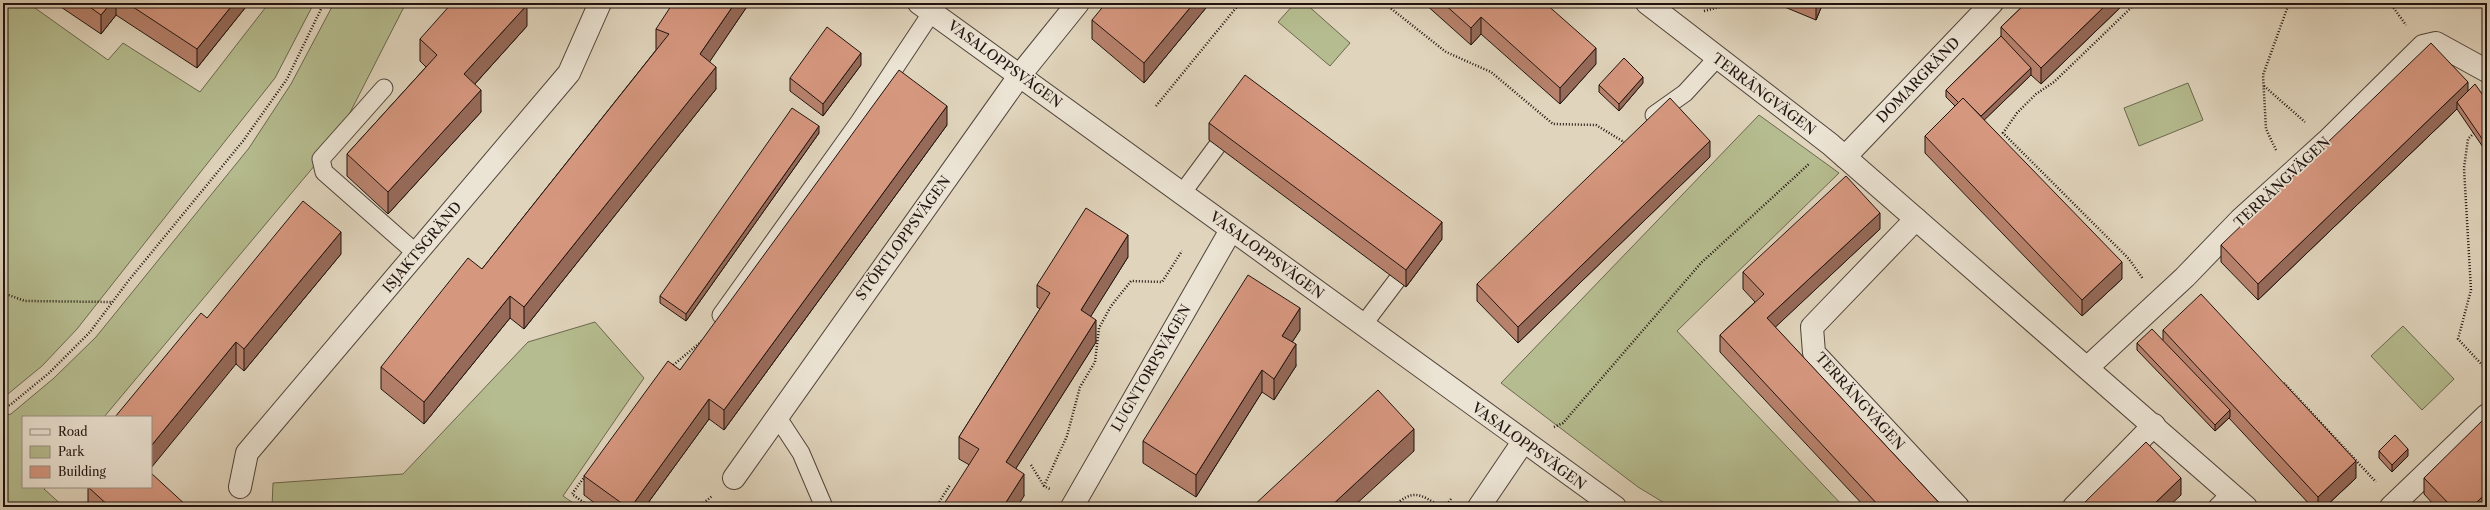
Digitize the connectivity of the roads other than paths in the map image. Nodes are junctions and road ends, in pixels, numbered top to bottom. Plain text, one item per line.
1 (600, 3) edge
2 (1078, 3) edge
3 (1646, 3) edge
4 (1992, 3) edge
5 (926, 7) edge
6 (1716, 58) junction
7 (2487, 71) edge
8 (1020, 75) junction
9 (384, 88) dead end
10 (1640, 128) edge
11 (1217, 146) edge
12 (1837, 151) junction
13 (1183, 192) junction
14 (1916, 219) junction
15 (1231, 230) junction
16 (417, 254) junction
17 (1397, 280) edge
18 (1363, 325) junction
19 (702, 341) edge
20 (2088, 367) junction
21 (2487, 415) edge
22 (778, 418) junction
23 (2154, 426) junction
24 (1523, 442) junction
25 (734, 478) dead end
26 (240, 487) dead end
27 (2231, 503) edge
28 (2394, 505) edge
29 (824, 507) edge
30 (1072, 507) edge
31 (1478, 507) edge
32 (1615, 507) edge
33 (1958, 507) edge
34 (2074, 507) edge

1 - 16 street, ISJAKTSGRÄND
2 - 8 street, STÖRTLOPPSVÄGEN
3 - 6 street, TERRÄNGVÄGEN
4 - 12 street, DOMARGRÄND
5 - 8 street, VASALOPPSVÄGEN
5 - 19 lane
6 - 10 lane
6 - 12 street, TERRÄNGVÄGEN
7 - 20 street, TERRÄNGVÄGEN
8 - 13 street, VASALOPPSVÄGEN
8 - 22 street, STÖRTLOPPSVÄGEN
9 - 16 lane
11 - 13 lane
12 - 14 street, TERRÄNGVÄGEN
13 - 15 street, VASALOPPSVÄGEN
14 - 20 street, TERRÄNGVÄGEN
14 - 33 street, TERRÄNGVÄGEN
15 - 18 street, VASALOPPSVÄGEN
15 - 30 street, LUGNTORPSVÄGEN
16 - 26 street, ISJAKTSGRÄND
17 - 18 lane
18 - 24 street, VASALOPPSVÄGEN
20 - 23 street, TERRÄNGVÄGEN
21 - 28 street
22 - 25 street, STÖRTLOPPSVÄGEN
22 - 29 lane
23 - 27 street, TERRÄNGVÄGEN
23 - 34 street
24 - 31 street
24 - 32 street, VASALOPPSVÄGEN

